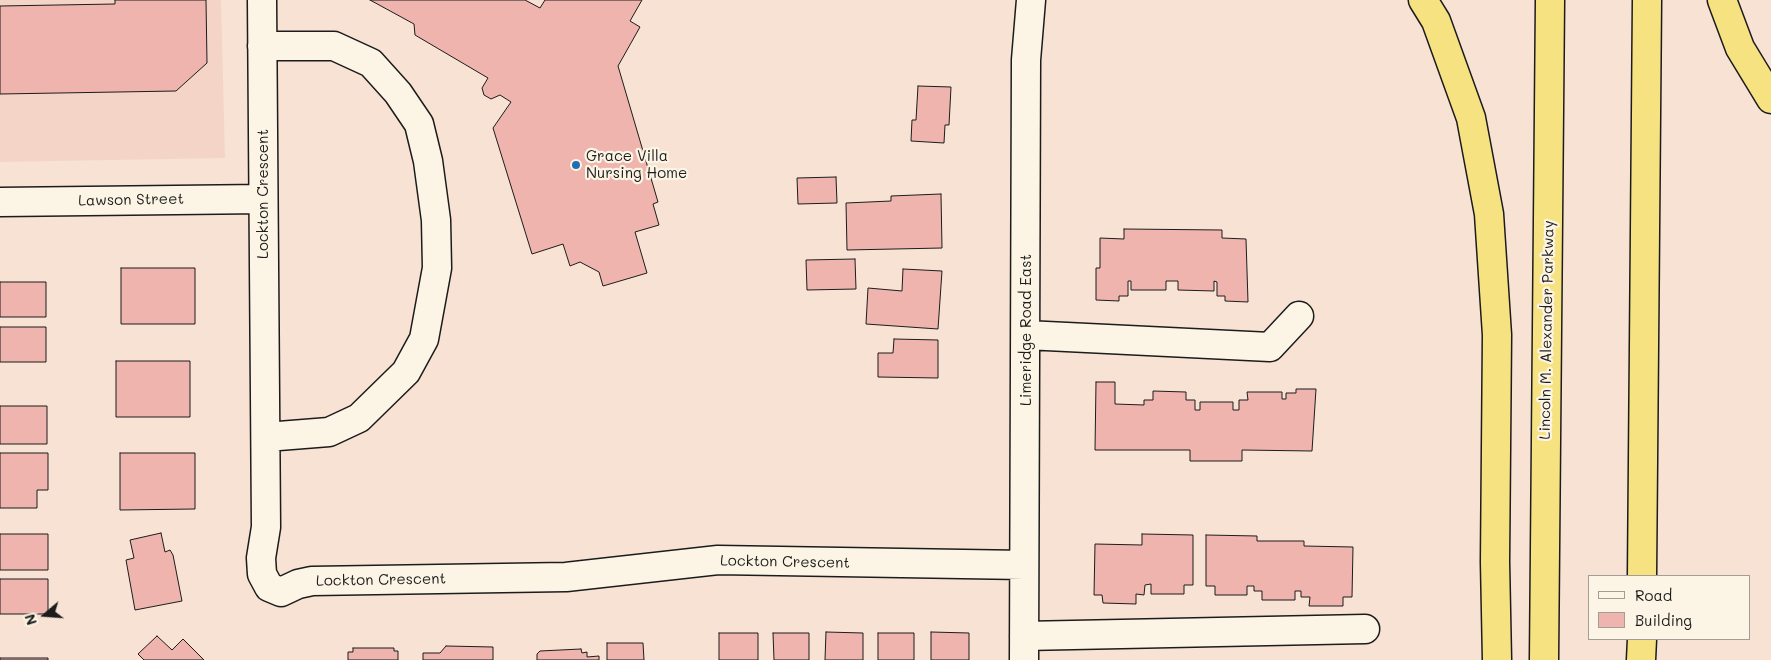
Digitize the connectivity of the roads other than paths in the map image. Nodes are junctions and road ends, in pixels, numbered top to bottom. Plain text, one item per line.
1 (262, 0) edge
2 (1031, 0) edge
3 (1423, 0) edge
4 (1550, 0) edge
5 (1647, 0) edge
6 (1722, 0) edge
7 (262, 46) junction
8 (1771, 99) edge
9 (263, 199) junction
10 (0, 202) edge
11 (1299, 316) dead end
12 (1026, 335) junction
13 (266, 437) junction
14 (1024, 565) junction
15 (1642, 575) edge
16 (1366, 629) dead end
17 (1642, 640) edge
18 (1024, 648) edge
19 (1497, 660) edge
20 (1544, 660) edge
21 (1641, 660) edge

1 - 7 street, Lockton Crescent
2 - 12 street, Limeridge Road East
3 - 19 highway
4 - 20 highway, Lincoln M. Alexander Parkway
5 - 15 highway
6 - 8 highway
7 - 9 street, Lockton Crescent
7 - 13 street
9 - 10 street, Lawson Street
9 - 13 street, Lockton Crescent
11 - 12 street
12 - 14 street, Limeridge Road East
13 - 14 street, Lockton Crescent
14 - 18 street, Limeridge Road East
16 - 18 street
17 - 21 highway

